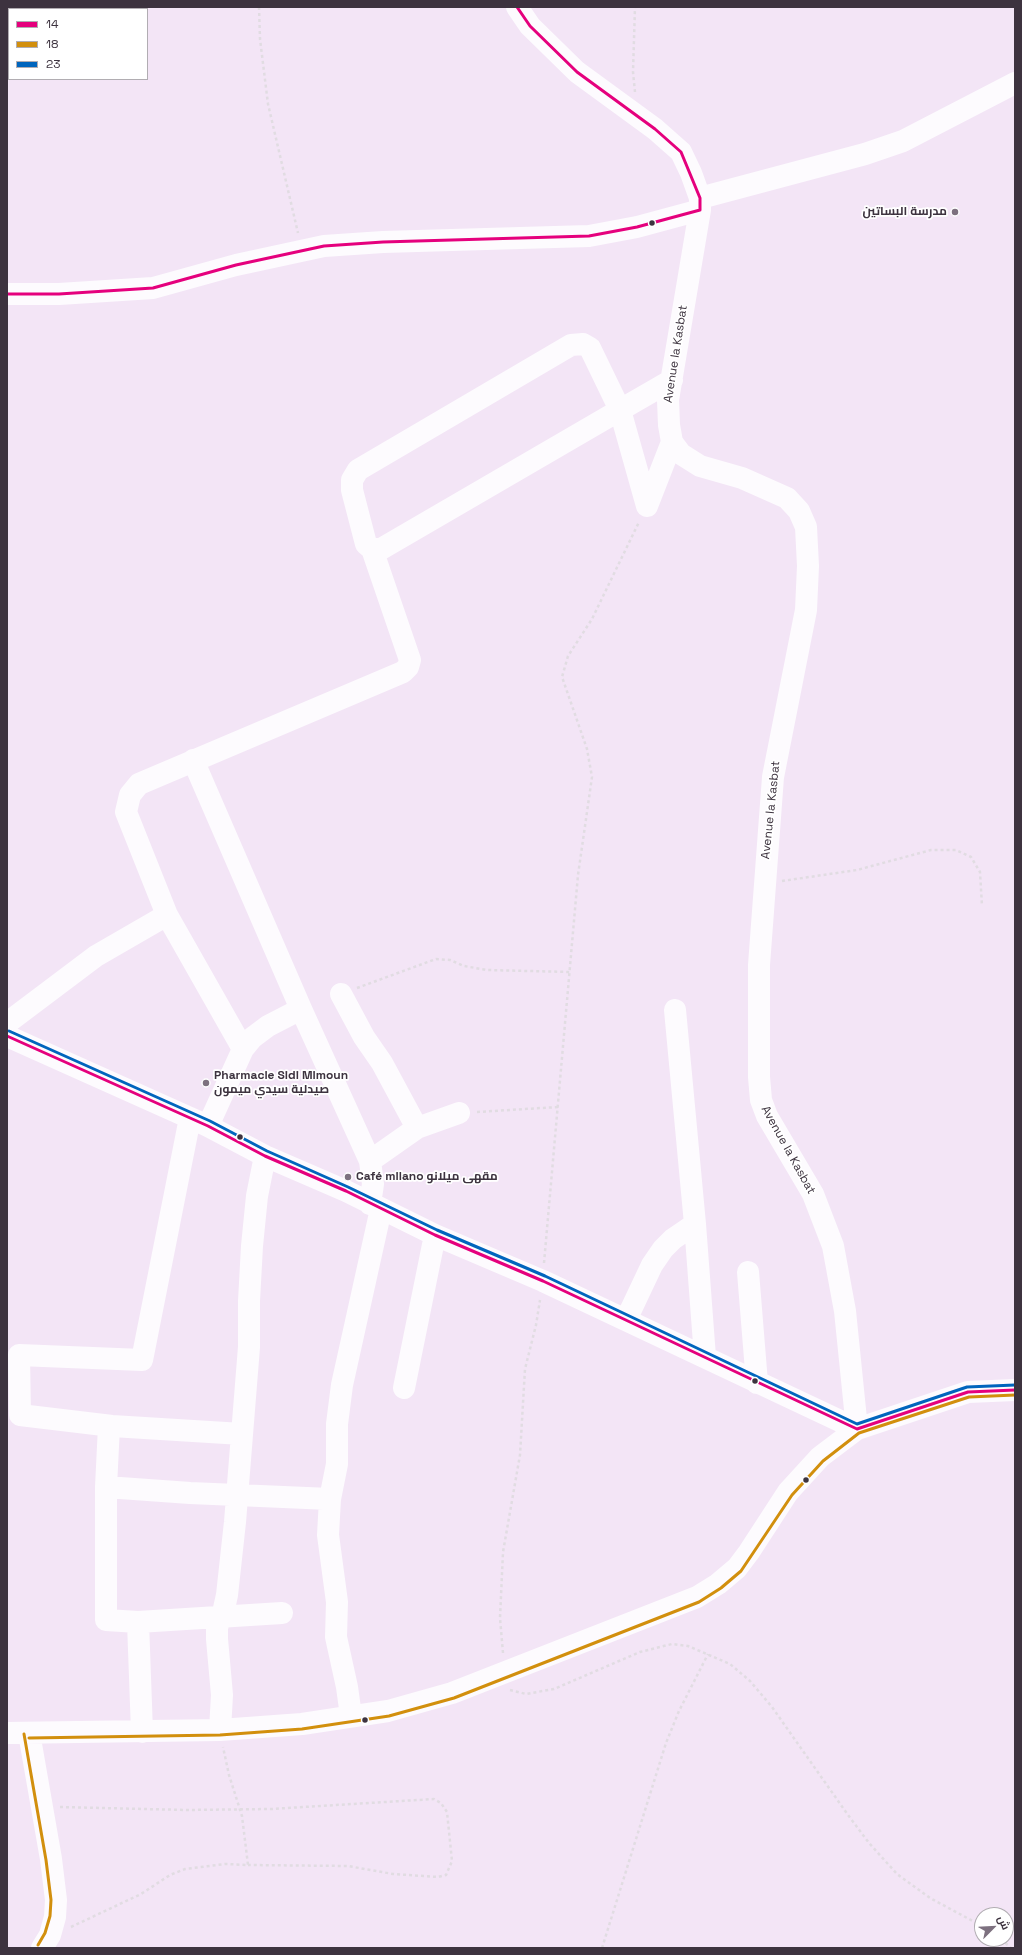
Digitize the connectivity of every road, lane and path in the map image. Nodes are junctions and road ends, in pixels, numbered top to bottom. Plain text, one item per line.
1 (259, 7) edge
2 (517, 7) edge
3 (635, 7) edge
4 (1015, 82) edge
5 (638, 117) junction
6 (700, 204) junction
7 (302, 251) junction
8 (7, 294) edge
9 (672, 380) junction
10 (620, 410) junction
11 (672, 442) junction
12 (646, 506) junction
13 (372, 549) junction
14 (193, 760) junction
15 (764, 884) junction
16 (982, 906) dead end
17 (167, 915) junction
18 (570, 972) junction
19 (341, 994) joint
20 (301, 1009) junction
21 (675, 1010) dead end
22 (7, 1023) edge
23 (7, 1036) edge
24 (243, 1049) junction
25 (558, 1107) junction
26 (459, 1113) joint
27 (199, 1122) junction
28 (417, 1128) junction
29 (265, 1156) junction
30 (370, 1161) junction
31 (376, 1207) junction
32 (695, 1224) junction
33 (435, 1235) junction
34 (748, 1272) dead end
35 (543, 1281) junction
36 (626, 1320) junction
37 (705, 1357) junction
38 (757, 1383) junction
39 (404, 1388) dead end
40 (1015, 1390) edge
41 (110, 1426) junction
42 (857, 1429) junction
43 (242, 1434) junction
44 (106, 1487) junction
45 (237, 1495) junction
46 (330, 1499) junction
47 (282, 1613) dead end
48 (221, 1618) junction
49 (138, 1622) junction
50 (708, 1654) junction
51 (496, 1677) junction
52 (351, 1716) junction
53 (220, 1730) junction
54 (142, 1732) junction
55 (7, 1733) edge
56 (29, 1734) junction
57 (42, 1807) junction
58 (239, 1808) junction
59 (248, 1865) junction
60 (974, 1922) edge
61 (46, 1941) edge
62 (602, 1948) edge

1 - 7 path
2 - 5 street
3 - 5 path
4 - 6 street
5 - 6 street
6 - 7 street
6 - 9 street, Avenue la Kasbat
7 - 8 street
9 - 10 street
9 - 11 street, Avenue la Kasbat
10 - 12 street
10 - 13 street
10 - 13 street
11 - 12 street
11 - 15 street, Avenue la Kasbat
12 - 18 path
13 - 14 street
14 - 17 street
14 - 20 street
15 - 16 path
15 - 42 street, Avenue la Kasbat
17 - 22 street
17 - 24 street
18 - 19 path
18 - 25 path
19 - 28 street
20 - 24 street
20 - 30 street
21 - 32 street
23 - 27 street
24 - 27 street
25 - 26 path
25 - 35 path
26 - 28 street
27 - 29 street
27 - 41 street
28 - 30 street
29 - 31 street
29 - 43 street
30 - 31 street
31 - 33 street
31 - 46 street
32 - 36 street
32 - 37 street
33 - 35 street
33 - 39 street
34 - 38 street
35 - 36 street
35 - 51 path
36 - 37 street
37 - 38 street
38 - 42 street
40 - 42 street
41 - 43 street
41 - 44 street
42 - 51 street
43 - 45 street
44 - 45 street
44 - 49 street
45 - 46 street
45 - 48 street
46 - 52 street
47 - 48 street
48 - 49 street
48 - 53 street
49 - 54 street
50 - 51 path
50 - 60 path
50 - 62 path
51 - 52 street
52 - 53 street
53 - 54 street
53 - 58 path
54 - 56 street
55 - 56 street
56 - 57 street
57 - 58 path
57 - 61 street
58 - 59 path
58 - 59 path
59 - 61 path

